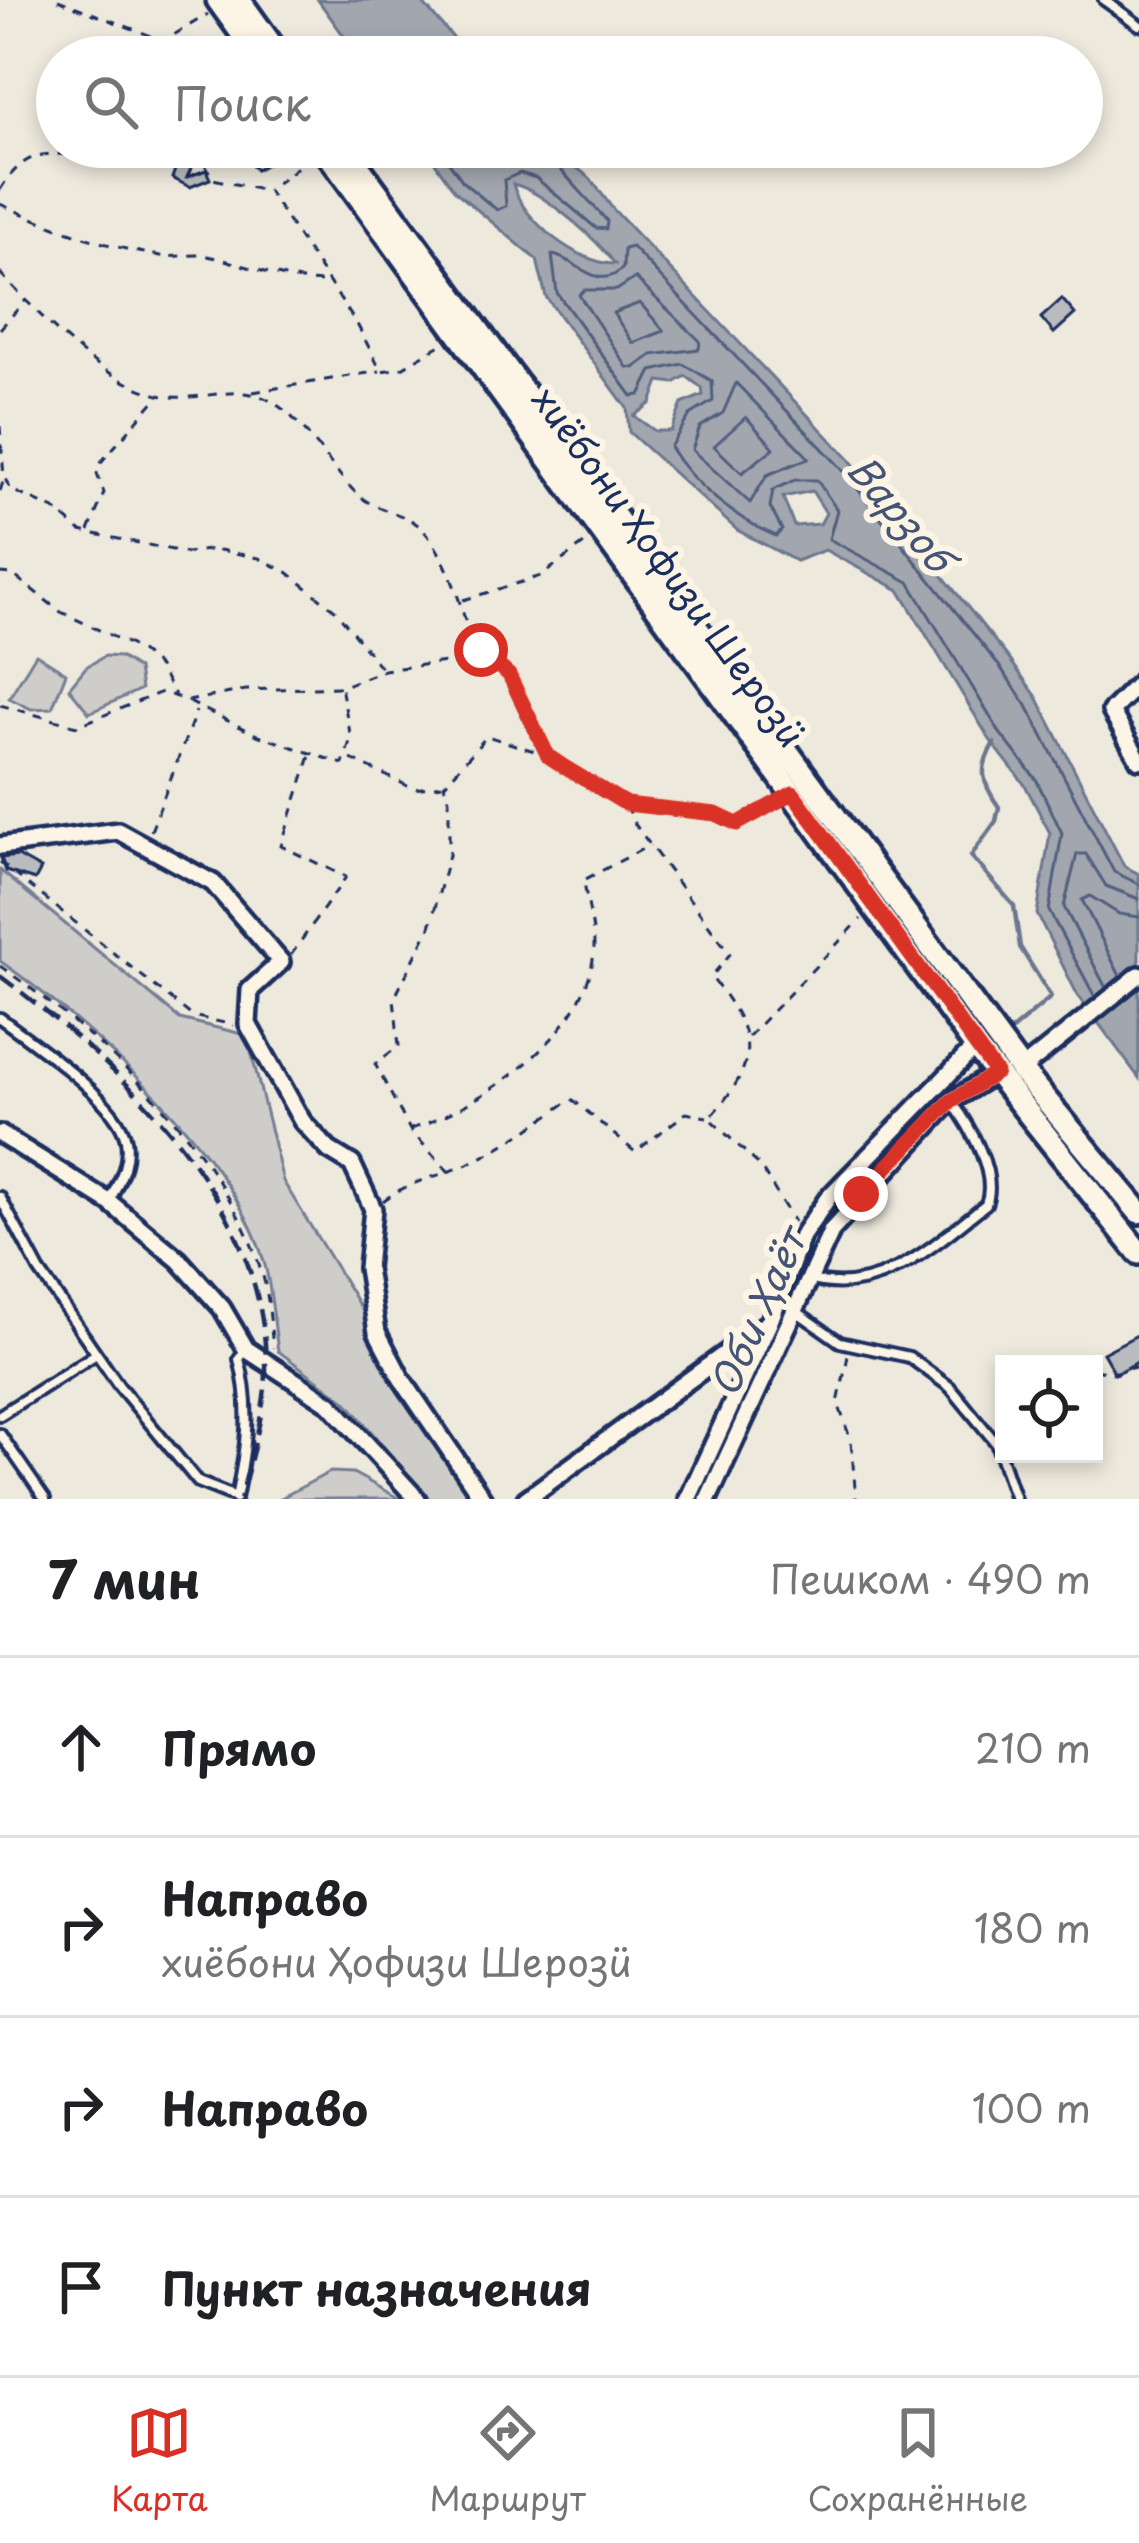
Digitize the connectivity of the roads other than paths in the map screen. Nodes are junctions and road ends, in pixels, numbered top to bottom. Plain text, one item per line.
1 (1104, 0) edge
2 (226, 1) edge
3 (1139, 25) edge
4 (247, 36) edge
5 (260, 36) edge
6 (338, 168) edge
7 (359, 168) edge
8 (1139, 683) edge
9 (1139, 760) edge
10 (0, 846) edge
11 (1139, 975) edge
12 (0, 1018) edge
13 (983, 1043) junction
14 (1005, 1066) junction
15 (951, 1101) junction
16 (0, 1134) edge
17 (1100, 1163) junction
18 (1079, 1181) junction
19 (0, 1197) edge
20 (109, 1202) junction
21 (1139, 1212) edge
22 (1139, 1252) edge
23 (809, 1279) junction
24 (796, 1311) junction
25 (770, 1321) junction
26 (246, 1349) junction
27 (96, 1354) junction
28 (0, 1415) edge
29 (0, 1434) edge
30 (236, 1498) edge
31 (45, 1499) edge
32 (417, 1499) edge
33 (483, 1499) edge
34 (526, 1499) edge
35 (688, 1499) edge
36 (708, 1499) edge
37 (1016, 1499) edge

1 - 3 lane
2 - 4 main road
2 - 5 main road
6 - 13 main road, хиёбони Ҳофизи Шерозӣ
7 - 13 main road, хиёбони Ҳофизи Шерозӣ
8 - 9 street
10 - 33 street
11 - 14 street
12 - 20 lane
13 - 14 main road, хиёбони Ҳофизи Шерозӣ
13 - 25 street
14 - 15 street
14 - 17 main road, хиёбони Ҳофизи Шерозӣ
14 - 18 main road, хиёбони Ҳофизи Шерозӣ
15 - 23 street
15 - 23 lane
16 - 20 street
17 - 18 main road
17 - 21 main road, хиёбони Ҳофизи Шерозӣ
18 - 22 main road, хиёбони Ҳофизи Шерозӣ
19 - 27 lane
20 - 26 street
23 - 24 street
24 - 36 street
24 - 37 lane
25 - 34 street
25 - 35 street
26 - 30 lane
26 - 32 street
27 - 28 lane
27 - 30 lane
29 - 31 lane

